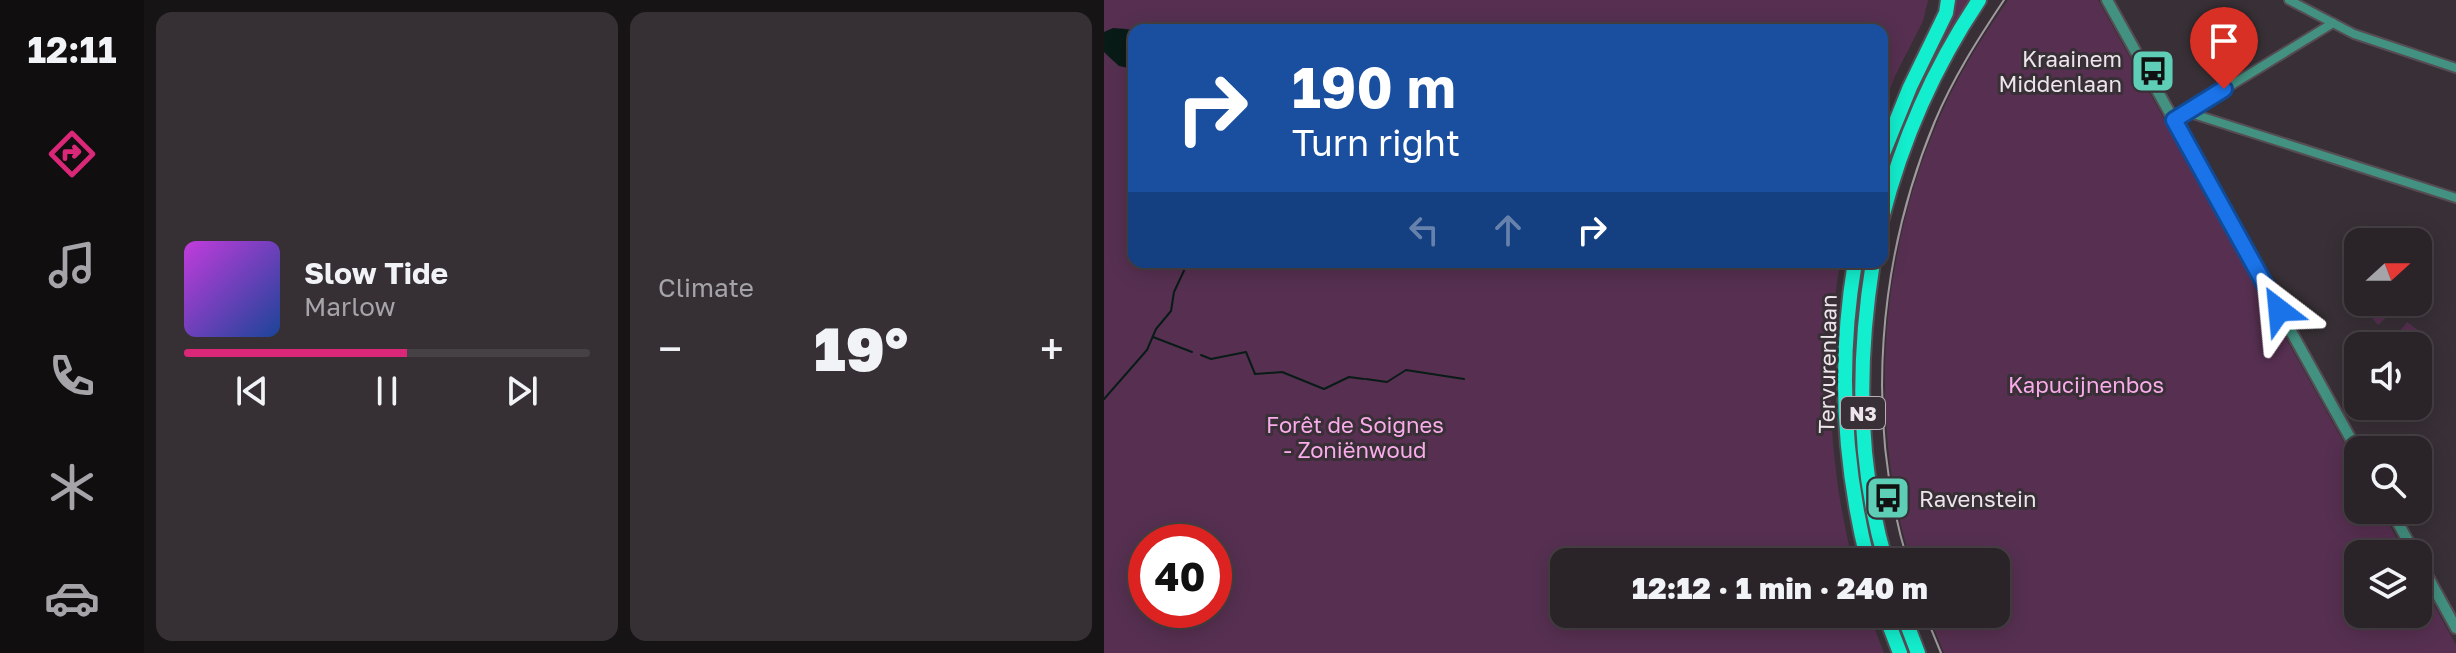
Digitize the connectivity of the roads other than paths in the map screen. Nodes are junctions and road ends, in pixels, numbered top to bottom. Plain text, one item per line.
1 (1948, 0) edge
2 (1979, 0) edge
3 (2107, 0) edge
4 (2289, 0) edge
5 (2333, 23) junction
6 (2456, 68) edge
7 (2187, 112) junction
8 (2174, 120) junction
9 (1888, 141) edge
10 (2456, 198) edge
11 (1888, 199) edge
12 (1854, 268) edge
13 (1872, 268) edge
14 (2349, 436) edge
15 (1865, 548) edge
16 (1883, 548) edge
17 (2432, 584) edge
18 (1890, 628) edge
19 (1908, 628) edge
20 (2456, 628) edge
21 (1900, 653) edge
22 (1918, 653) edge

1 - 9 main road
2 - 11 main road
3 - 8 street
4 - 5 street
5 - 6 street
5 - 7 street
7 - 8 street
7 - 10 street
8 - 14 street
12 - 15 main road, Tervurenlaan / N3
13 - 16 main road, Tervurenlaan / N3
17 - 20 street
18 - 21 main road
19 - 22 main road

